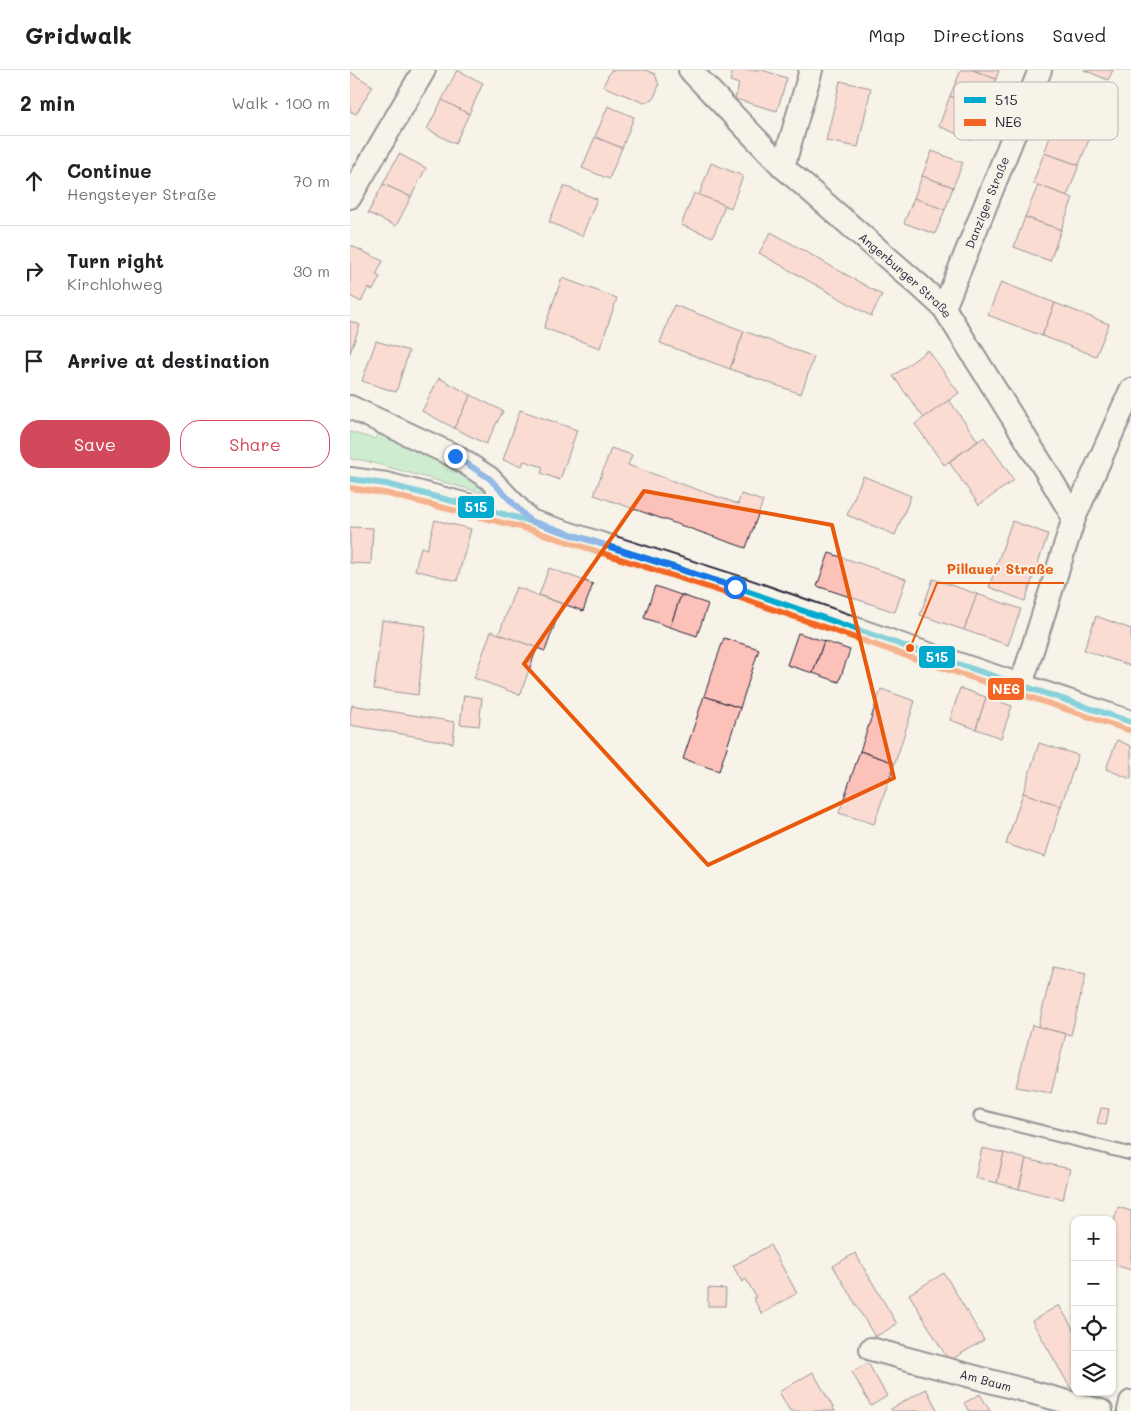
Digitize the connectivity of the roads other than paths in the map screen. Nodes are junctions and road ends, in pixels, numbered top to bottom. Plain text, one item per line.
1 (424, 70) edge
2 (690, 70) edge
3 (811, 70) edge
4 (1040, 70) edge
5 (1035, 82) edge
6 (1012, 140) edge
7 (783, 167) junction
8 (350, 197) edge
9 (944, 308) junction
10 (1131, 390) edge
11 (350, 407) edge
12 (350, 479) edge
13 (1074, 518) junction
14 (530, 521) junction
15 (1021, 685) junction
16 (1131, 722) edge
17 (980, 1116) dead end
18 (1131, 1154) edge
19 (871, 1349) dead end
20 (1131, 1402) edge
21 (1101, 1411) edge
22 (1128, 1411) edge

1 - 8 street
2 - 7 street, Angerburger Straße
3 - 7 street
4 - 5 street, Danziger Straße
6 - 9 street, Danziger Straße
7 - 9 street, Angerburger Straße
9 - 13 street, Angerburger Straße
10 - 13 street
11 - 14 street
12 - 14 street
13 - 15 street
14 - 15 street
15 - 16 street
17 - 18 lane
19 - 21 street, Am Baum
20 - 22 street

